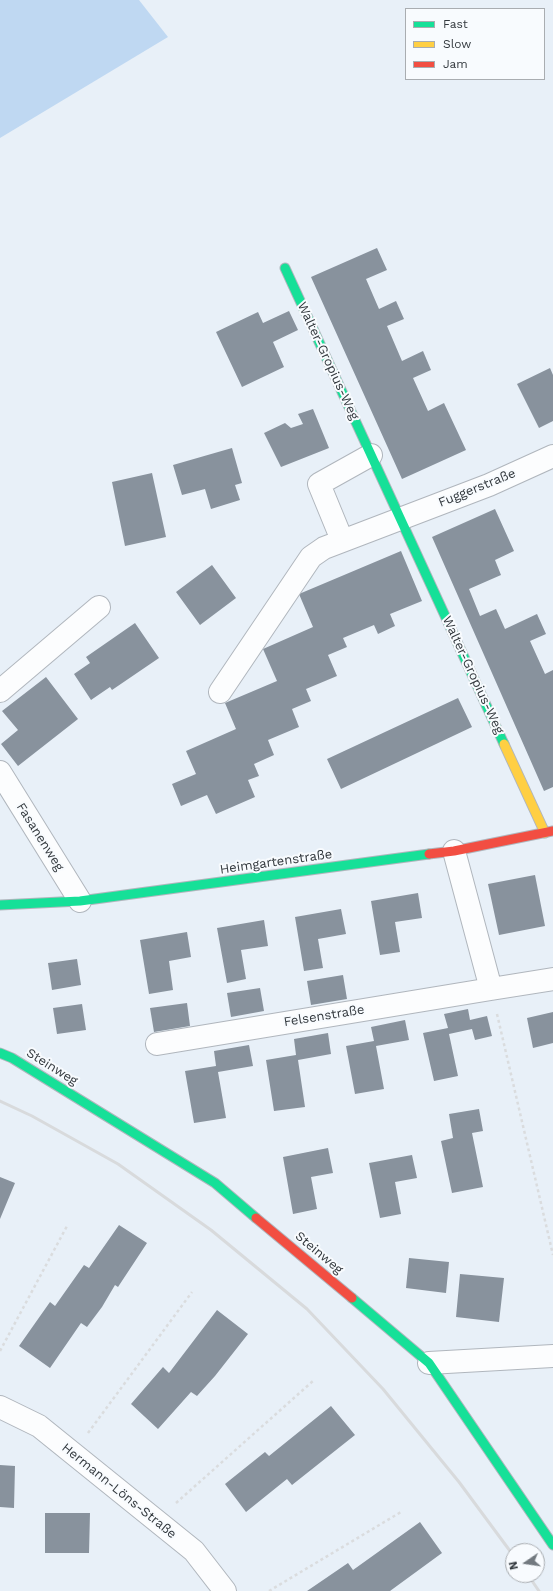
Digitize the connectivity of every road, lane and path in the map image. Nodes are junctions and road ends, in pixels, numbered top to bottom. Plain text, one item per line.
1 (285, 268) dead end
2 (371, 455) junction
3 (553, 456) edge
4 (400, 518) junction
5 (342, 540) junction
6 (99, 607) dead end
7 (0, 691) edge
8 (220, 692) dead end
9 (0, 772) edge
10 (549, 832) edge
11 (454, 851) junction
12 (80, 901) junction
13 (0, 905) edge
14 (553, 979) edge
15 (491, 989) junction
16 (157, 1044) dead end
17 (0, 1053) edge
18 (67, 1226) dead end
19 (553, 1255) edge
20 (192, 1292) dead end
21 (0, 1351) edge
22 (553, 1356) edge
23 (430, 1363) junction
24 (313, 1381) dead end
25 (0, 1407) edge
26 (73, 1454) junction
27 (401, 1512) dead end
28 (156, 1520) junction
29 (553, 1545) edge
30 (225, 1591) edge
31 (269, 1591) edge

1 - 2 street, Walter-Gropius-Weg
2 - 4 street, Walter-Gropius-Weg
2 - 5 street
3 - 4 street, Fuggerstraße
4 - 5 street
4 - 10 street, Walter-Gropius-Weg
5 - 8 street
6 - 7 street
9 - 12 street, Fasanenweg
10 - 11 street, Heimgartenstraße
11 - 12 street, Heimgartenstraße
11 - 15 street
12 - 13 street, Heimgartenstraße
14 - 15 street, Felsenstraße
15 - 16 street, Felsenstraße
15 - 19 path
17 - 23 street, Steinweg
18 - 21 path
20 - 26 path
22 - 23 street
23 - 29 street, Steinweg
24 - 28 path
25 - 26 street, Hermann-Löns-Straße
26 - 28 street, Hermann-Löns-Straße
27 - 31 path
28 - 30 street, Hermann-Löns-Straße

